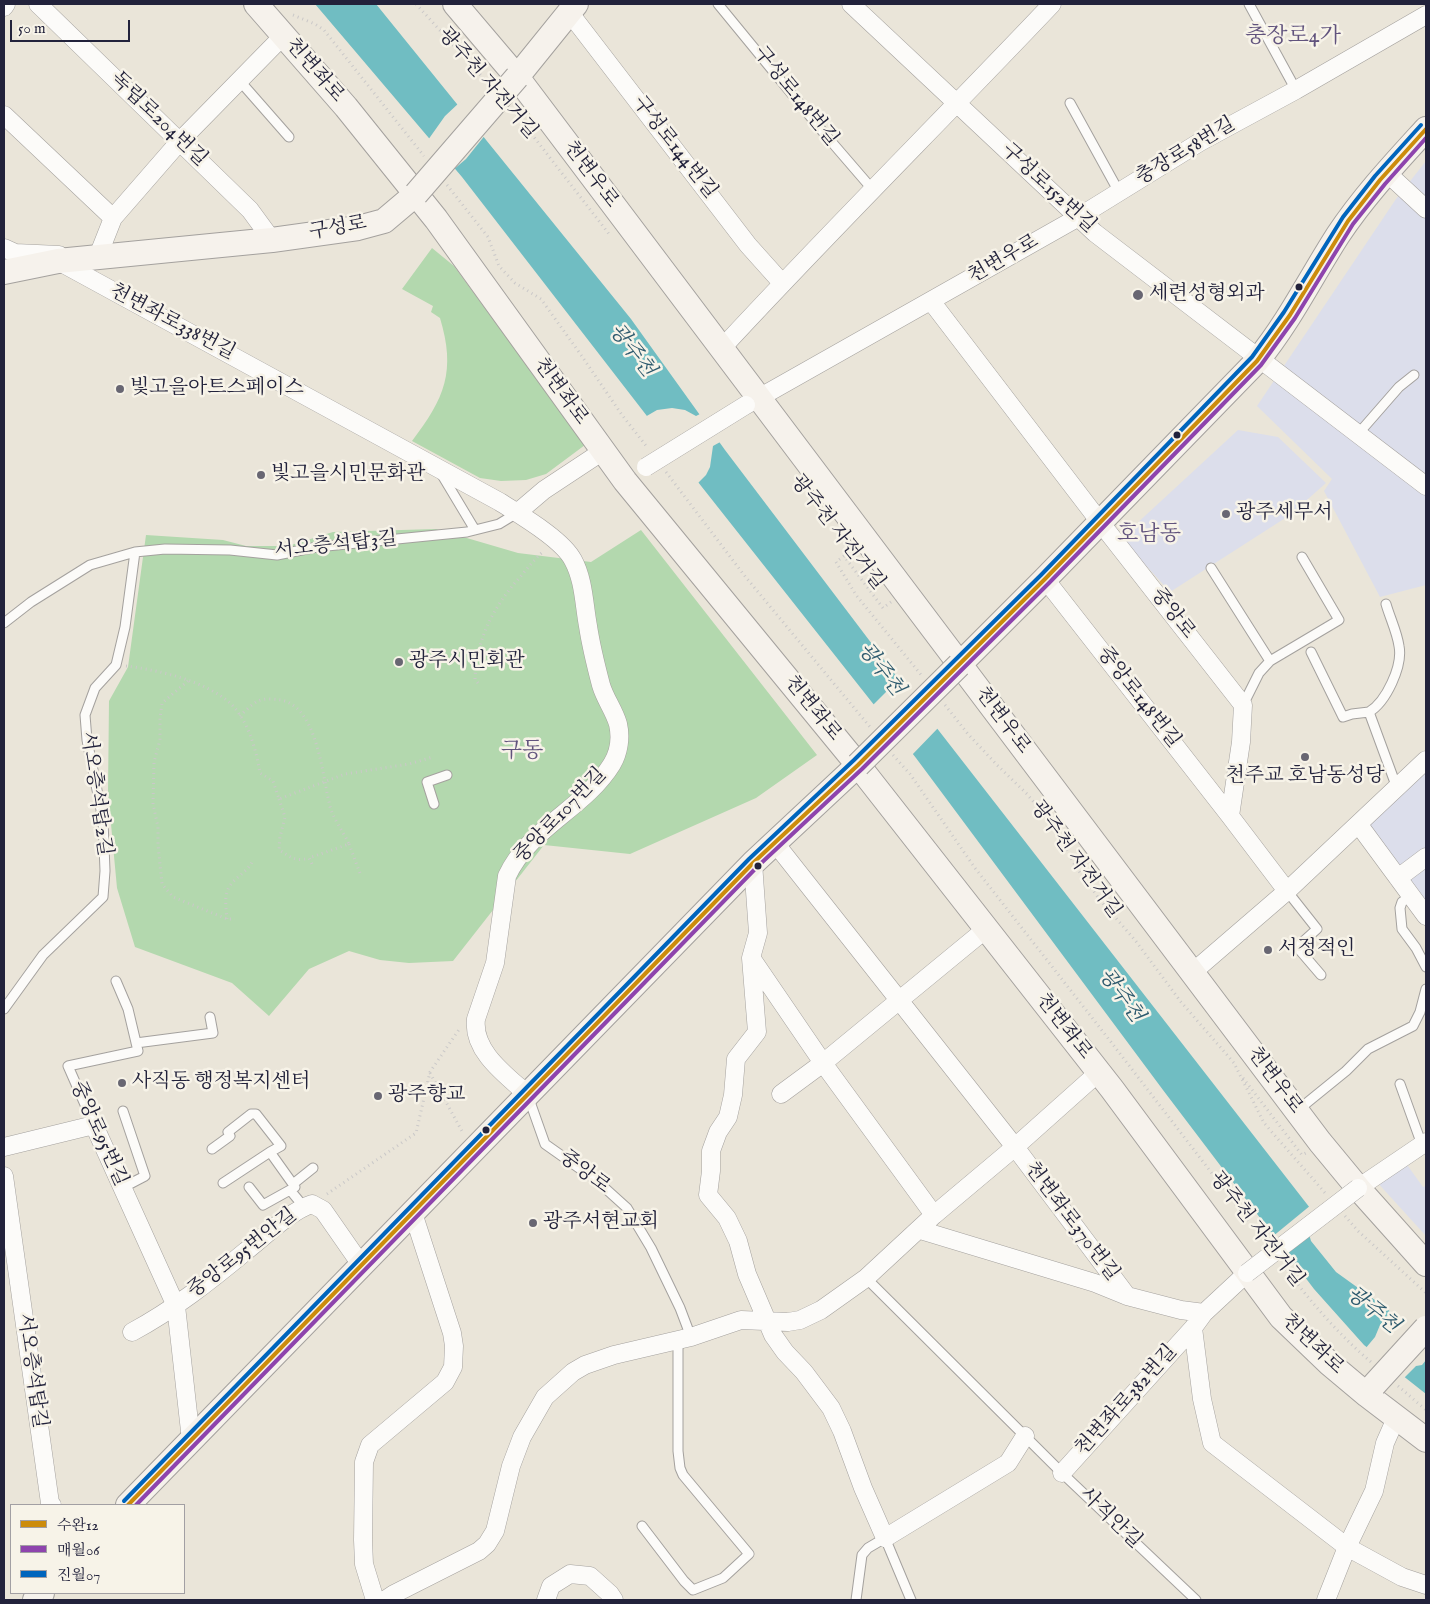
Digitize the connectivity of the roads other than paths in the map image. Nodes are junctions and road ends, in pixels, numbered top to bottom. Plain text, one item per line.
1 (6, 4) edge
2 (38, 4) edge
3 (256, 4) edge
4 (455, 4) edge
5 (718, 4) edge
6 (851, 4) edge
7 (1052, 4) edge
8 (1249, 4) edge
9 (4, 7) edge
10 (573, 8) edge
11 (1426, 15) edge
12 (288, 25) junction
13 (517, 77) junction
14 (239, 80) junction
15 (1296, 90) junction
16 (1070, 103) dead end
17 (957, 104) junction
18 (4, 115) edge
19 (1426, 129) edge
20 (289, 137) dead end
21 (180, 141) junction
22 (1386, 172) junction
23 (873, 190) junction
24 (1120, 192) junction
25 (416, 194) junction
26 (1426, 209) edge
27 (113, 218) junction
28 (1077, 218) junction
29 (272, 240) junction
30 (4, 248) edge
31 (98, 256) junction
32 (58, 261) junction
33 (4, 272) edge
34 (782, 283) junction
35 (931, 301) junction
36 (722, 348) junction
37 (1259, 358) junction
38 (1414, 375) dead end
39 (752, 401) junction
40 (1358, 434) junction
41 (603, 451) junction
42 (437, 466) junction
43 (625, 481) junction
44 (1426, 486) edge
45 (517, 513) junction
46 (1100, 522) junction
47 (475, 530) junction
48 (551, 537) joint
49 (135, 552) junction
50 (1302, 557) dead end
51 (1211, 568) dead end
52 (1045, 579) junction
53 (1386, 604) dead end
54 (4, 623) edge
55 (1312, 652) dead end
56 (1270, 661) junction
57 (959, 665) junction
58 (1243, 705) junction
59 (1368, 712) junction
60 (1426, 760) edge
61 (858, 765) junction
62 (446, 775) dead end
63 (1397, 788) junction
64 (434, 804) dead end
65 (1230, 816) junction
66 (1359, 825) junction
67 (775, 843) junction
68 (1426, 857) edge
69 (752, 863) junction
70 (1398, 878) junction
71 (1286, 892) junction
72 (1412, 895) junction
73 (1426, 916) edge
74 (986, 929) junction
75 (752, 958) junction
76 (1426, 967) edge
77 (1192, 972) junction
78 (1320, 975) dead end
79 (116, 981) dead end
80 (1426, 989) edge
81 (898, 1000) junction
82 (4, 1009) edge
83 (210, 1016) dead end
84 (136, 1043) junction
85 (823, 1063) junction
86 (1099, 1072) junction
87 (1400, 1084) dead end
88 (527, 1094) junction
89 (780, 1094) dead end
90 (123, 1110) dead end
91 (1298, 1111) junction
92 (94, 1125) junction
93 (1424, 1144) edge
94 (4, 1147) edge
95 (1015, 1147) junction
96 (212, 1149) dead end
97 (270, 1152) junction
98 (313, 1168) dead end
99 (4, 1176) edge
100 (223, 1182) dead end
101 (250, 1187) dead end
102 (291, 1187) junction
103 (122, 1188) junction
104 (1358, 1188) junction
105 (308, 1205) junction
106 (413, 1213) junction
107 (934, 1215) junction
108 (920, 1230) junction
109 (1426, 1264) edge
110 (362, 1266) junction
111 (1247, 1273) junction
112 (866, 1278) junction
113 (1127, 1296) junction
114 (176, 1306) junction
115 (1204, 1313) junction
116 (767, 1322) junction
117 (1193, 1328) junction
118 (1426, 1328) edge
119 (132, 1332) dead end
120 (685, 1338) junction
121 (1378, 1382) junction
122 (1396, 1418) junction
123 (1025, 1436) junction
124 (191, 1440) junction
125 (1426, 1440) edge
126 (1062, 1473) junction
127 (51, 1504) edge
128 (129, 1504) edge
129 (642, 1526) dead end
130 (886, 1538) junction
131 (1347, 1547) junction
132 (1426, 1585) edge
133 (375, 1600) edge
134 (386, 1600) edge
135 (546, 1600) edge
136 (614, 1600) edge
137 (856, 1600) edge
138 (911, 1600) edge
139 (1196, 1600) edge
140 (1326, 1600) edge

1 - 9 street
2 - 21 street, 독립로204번길
3 - 12 street, 천변좌로
4 - 13 street, 천변우로
5 - 23 lane, 구성로148번길
6 - 17 street, 구성로152번길
7 - 17 street
8 - 15 lane
10 - 13 street, 구성로
10 - 34 street, 구성로144번길
11 - 15 street, 충장로58번길
12 - 14 street
12 - 25 street, 천변좌로
13 - 25 street, 구성로, bridge
13 - 36 street, 천변우로
14 - 20 lane
14 - 21 street
15 - 24 street, 충장로58번길
16 - 24 lane
17 - 23 street
17 - 28 street, 구성로152번길
18 - 27 street
19 - 22 street
21 - 27 street
21 - 29 street, 독립로204번길
22 - 26 street
22 - 37 street
23 - 34 street
24 - 28 street, 충장로58번길
25 - 29 street, 구성로
25 - 41 street, 천변좌로
27 - 31 street
28 - 35 street, 천변우로
28 - 37 street, 구성로152번길
29 - 31 street, 구성로
30 - 31 street
31 - 32 street, 구성로
32 - 33 street, 구성로
32 - 42 street, 천변좌로338번길
34 - 36 street
35 - 39 street, 천변우로
35 - 46 street, 중앙로
36 - 39 street, 천변우로
37 - 40 street, 구성로152번길
37 - 46 street
38 - 40 lane
39 - 43 street, bridge
39 - 57 street, 천변우로
40 - 44 street, 구성로152번길
41 - 43 street, 천변좌로
41 - 45 street, 서오층석탑3길
42 - 45 street, 천변좌로338번길
42 - 47 lane
43 - 61 street, 천변좌로
45 - 47 lane, 서오층석탑3길
45 - 48 street, 천변좌로338번길
46 - 52 street
46 - 58 street, 중앙로
47 - 49 lane, 서오층석탑3길
48 - 88 street, 중앙로107번길
49 - 54 lane, 서오층석탑3길
49 - 82 lane, 서오층석탑2길
50 - 56 lane
51 - 56 lane
52 - 57 street
52 - 65 street, 중앙로148번길
53 - 59 lane
55 - 59 lane
56 - 58 lane
57 - 61 street, bridge
57 - 77 street, 천변우로
58 - 65 street
59 - 63 lane
60 - 63 street
61 - 67 street
61 - 74 street, 천변좌로
62 - 64 lane
63 - 66 street
65 - 71 street, 중앙로148번길
66 - 70 street
66 - 71 street
67 - 69 street
67 - 81 street, 천변좌로370번길
68 - 70 street
69 - 75 street
69 - 88 street
70 - 72 street
71 - 77 street
71 - 78 lane
72 - 73 street
72 - 76 lane
74 - 81 street
74 - 86 street, 천변좌로
75 - 85 street
75 - 116 street
77 - 91 street, 천변우로
79 - 84 lane
80 - 91 lane
81 - 85 street
81 - 95 street, 천변좌로370번길
83 - 84 lane
84 - 92 lane, 중앙로95번길
85 - 89 street
85 - 107 street
86 - 95 street, 천변좌로370번길
86 - 111 street, 천변좌로
87 - 93 lane
88 - 106 street
88 - 120 lane, 중앙로
90 - 103 lane
91 - 104 street, 천변우로
92 - 94 street
92 - 103 street, 중앙로95번길
93 - 104 street
95 - 107 street, 천변좌로370번길
95 - 113 street, 천변좌로370번길
96 - 97 lane
97 - 100 lane
97 - 102 lane
98 - 102 lane
99 - 127 street, 서오층석탑길
101 - 102 lane
102 - 105 lane
103 - 114 street, 중앙로95번길
104 - 109 street, 천변우로
104 - 111 street, 천변좌로382번길, bridge
105 - 110 street
105 - 114 street, 중앙로95번안길
106 - 110 street
106 - 133 street
107 - 108 street, 천변좌로370번길
108 - 112 street, 천변좌로370번길
108 - 113 street, 천변좌로370번길
110 - 124 street
111 - 115 street, 천변좌로382번길
111 - 121 street, 천변좌로
112 - 116 street, 천변좌로370번길
112 - 123 lane, 사직안길
113 - 115 street
114 - 119 street
114 - 124 street, 중앙로95번길
115 - 117 street, 천변좌로382번길
116 - 120 street, 천변좌로370번길
116 - 130 street
117 - 126 street, 천변좌로382번길
117 - 131 street, 천변좌로382번길
118 - 121 street, bridge
120 - 129 lane
120 - 134 street, 천변좌로370번길
121 - 122 street, 천변좌로
122 - 125 street, 천변좌로
122 - 131 street
123 - 126 lane, 사직안길
123 - 130 street
124 - 128 street
126 - 139 lane, 사직안길
130 - 137 lane
130 - 138 lane
131 - 132 street, 천변좌로382번길
131 - 140 street
135 - 136 street

